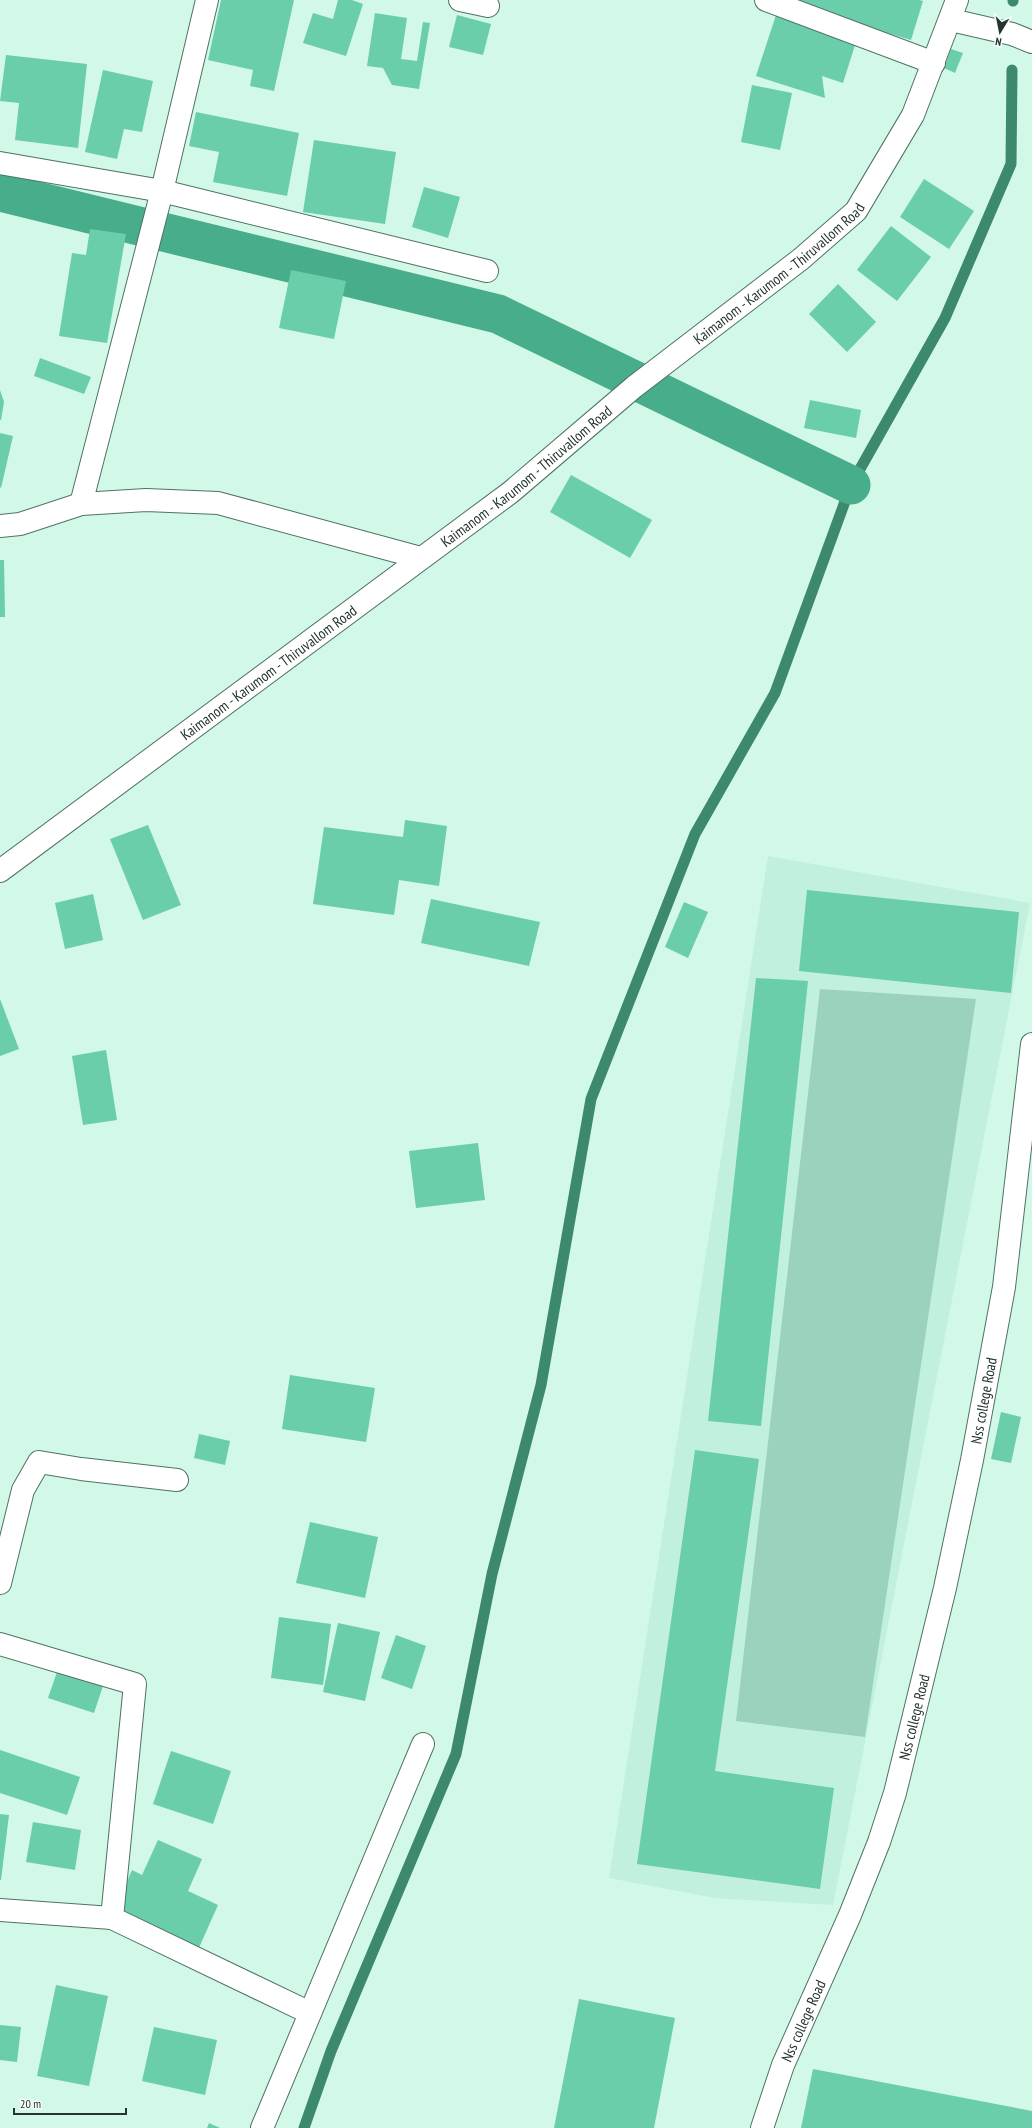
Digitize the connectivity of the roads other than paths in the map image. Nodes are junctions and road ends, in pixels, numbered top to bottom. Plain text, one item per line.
1 (208, 0) edge
2 (460, 0) edge
3 (766, 0) edge
4 (488, 6) dead end
5 (954, 10) edge
6 (1032, 42) edge
7 (934, 63) junction
8 (0, 163) edge
9 (162, 191) junction
10 (487, 271) dead end
11 (81, 504) junction
12 (0, 526) edge
13 (420, 558) junction
14 (0, 871) edge
15 (1032, 1044) edge
16 (177, 1480) dead end
17 (0, 1583) edge
18 (0, 1644) edge
19 (423, 1744) dead end
20 (0, 1910) edge
21 (112, 1918) junction
22 (310, 2013) junction
23 (262, 2128) edge
24 (762, 2128) edge

1 - 9 street
2 - 4 street
3 - 7 street
5 - 6 street
5 - 7 street, Kaimanom - Karumom - Thiruvallom Road
7 - 13 street, Kaimanom - Karumom - Thiruvallom Road
8 - 9 street
9 - 10 street
9 - 11 street
11 - 12 street
11 - 13 street
13 - 14 street, Kaimanom - Karumom - Thiruvallom Road
15 - 24 street, Nss college Road
16 - 17 street
18 - 21 street
19 - 22 street
20 - 21 street
21 - 22 street
22 - 23 street

